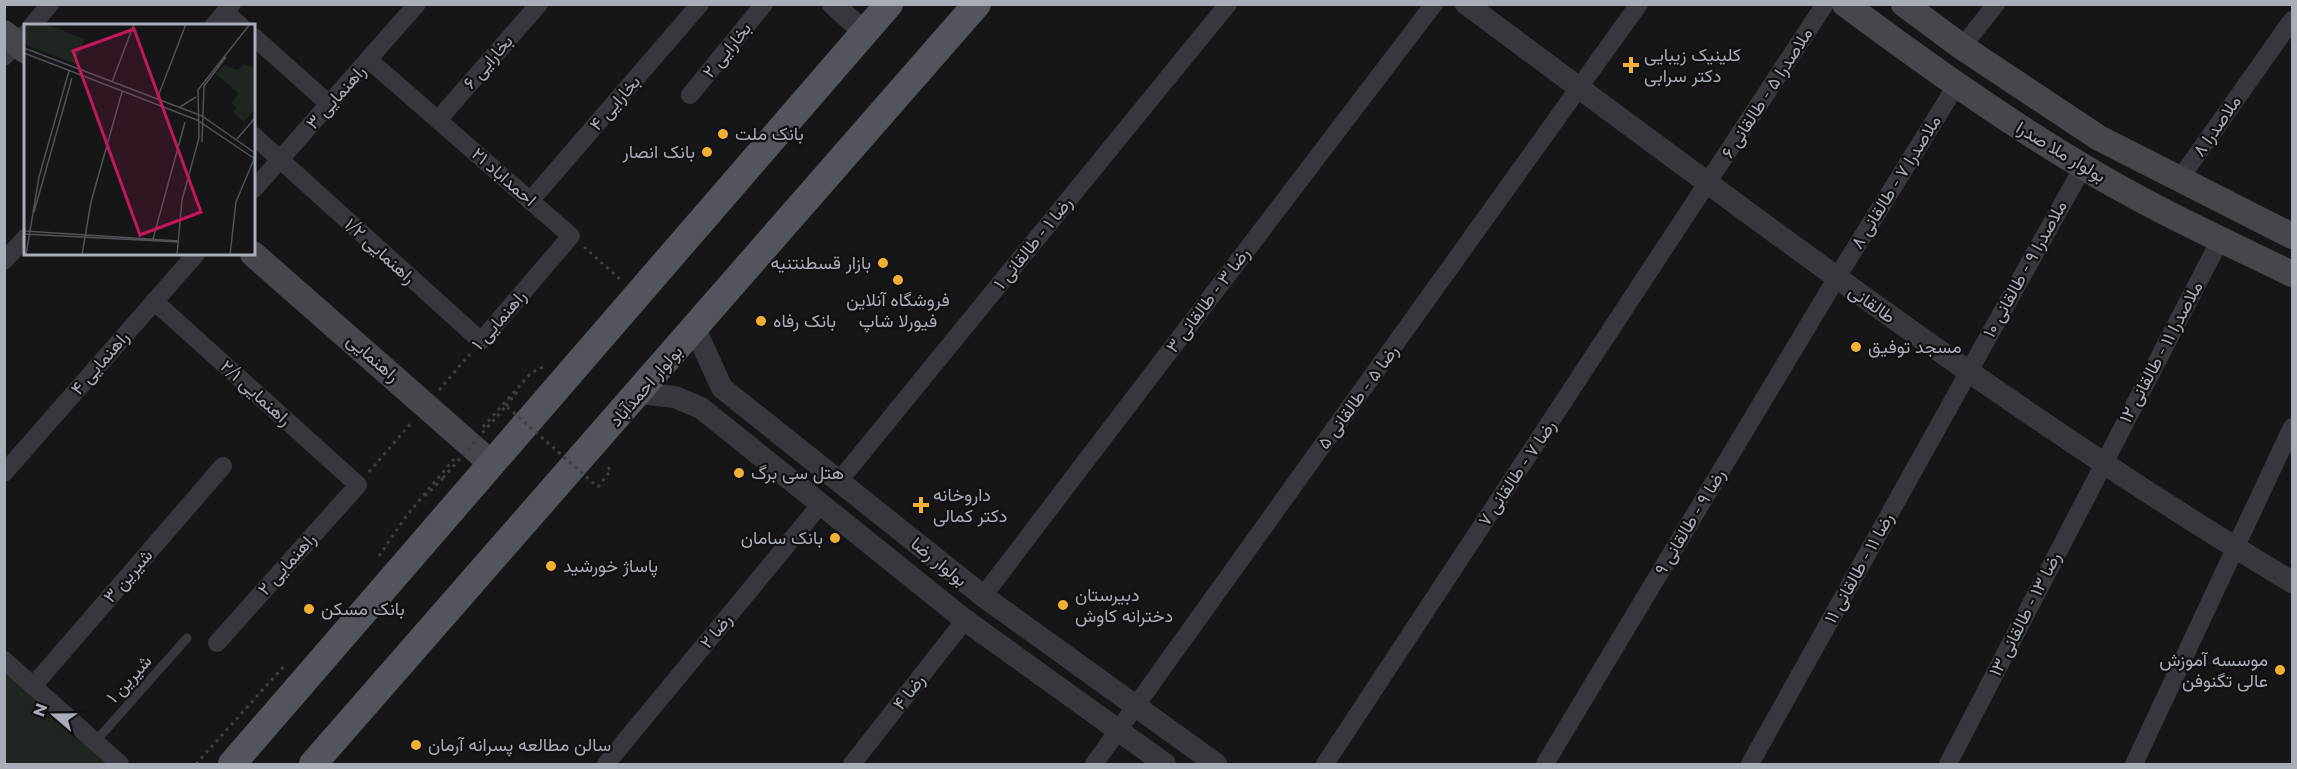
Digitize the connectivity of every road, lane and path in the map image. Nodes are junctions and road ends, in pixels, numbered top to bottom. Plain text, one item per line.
1 (50, 4) edge
2 (417, 4) edge
3 (539, 4) edge
4 (700, 4) edge
5 (764, 4) edge
6 (833, 4) edge
7 (889, 4) edge
8 (976, 4) edge
9 (1228, 4) edge
10 (1434, 4) edge
11 (1466, 4) edge
12 (1639, 4) edge
13 (1825, 4) edge
14 (1845, 4) edge
15 (1904, 4) edge
16 (1996, 4) edge
17 (229, 8) edge
18 (2292, 20) edge
19 (32, 24) edge
20 (215, 24) edge
21 (240, 24) edge
22 (865, 33) junction
23 (255, 38) edge
24 (1962, 47) junction
25 (369, 60) junction
26 (1956, 86) junction
27 (1579, 88) junction
28 (690, 95) dead end
29 (329, 104) junction
30 (438, 120) junction
31 (255, 137) edge
32 (280, 160) junction
33 (2083, 167) junction
34 (2179, 180) junction
35 (1710, 182) junction
36 (255, 188) edge
37 (530, 201) junction
38 (571, 236) junction
39 (2292, 236) edge
40 (24, 239) edge
41 (2220, 240) junction
42 (195, 255) edge
43 (255, 255) edge
44 (4, 261) edge
45 (2292, 274) edge
46 (1836, 279) junction
47 (638, 295) junction
48 (154, 301) junction
49 (695, 329) junction
50 (481, 342) junction
51 (1968, 371) junction
52 (531, 373) dead end
53 (722, 388) junction
54 (640, 393) junction
55 (427, 405) junction
56 (506, 406) junction
57 (701, 408) junction
58 (2292, 427) edge
59 (492, 464) junction
60 (2103, 464) junction
61 (223, 466) dead end
62 (611, 470) dead end
63 (4, 473) edge
64 (839, 481) junction
65 (358, 485) junction
66 (820, 505) junction
67 (407, 514) dead end
68 (2236, 548) junction
69 (2292, 582) edge
70 (983, 596) junction
71 (965, 620) junction
72 (187, 638) dead end
73 (217, 643) dead end
74 (4, 660) edge
75 (33, 686) junction
76 (1136, 706) junction
77 (1119, 730) junction
78 (95, 742) junction
79 (609, 760) edge
80 (120, 765) edge
81 (232, 765) edge
82 (313, 765) edge
83 (852, 765) edge
84 (1094, 765) edge
85 (1165, 765) edge
86 (1216, 765) edge
87 (1324, 765) edge
88 (1545, 765) edge
89 (1750, 765) edge
90 (1948, 765) edge
91 (2134, 765) edge

1 - 19 street
2 - 25 street, راهنمایی ۳
3 - 30 street, بخارایی ۶
4 - 37 street, بخارایی ۴
5 - 28 street, بخارایی ۲
6 - 22 street
7 - 22 main road
8 - 49 main road, بولوار احمدآباد
9 - 64 street, رضا ۱ - طالقانی ۱
10 - 70 street, رضا ۳ - طالقانی ۳
11 - 27 street, طالقانی
12 - 27 street, رضا ۵ - طالقانی ۵
13 - 35 street, ملاصدرا ۵ - طالقانی ۶
14 - 26 main road, بولوار ملا صدرا
15 - 24 main road, بولوار ملا صدرا
16 - 24 street
17 - 20 street
17 - 21 street
18 - 34 street, ملاصدرا ۸
22 - 47 main road
23 - 29 street
24 - 34 main road, بولوار ملا صدرا
25 - 29 street, راهنمایی ۳
25 - 30 street, احمداباد ۲۱
26 - 33 main road, بولوار ملا صدرا
26 - 46 street, ملاصدرا ۷ - طالقانی ۸
27 - 35 street, طالقانی
27 - 76 street, رضا ۵ - طالقانی ۵
29 - 32 street, راهنمایی ۳
30 - 37 street, احمداباد ۲۱
31 - 32 street, راهنمایی ۱/۲
32 - 36 street, راهنمایی ۳
32 - 50 street, راهنمایی ۱/۲
33 - 41 main road, بولوار ملا صدرا
33 - 51 street, ملاصدرا ۹ - طالقانی ۱۰
34 - 39 main road, بولوار ملا صدرا
35 - 46 street, طالقانی
35 - 87 street, رضا ۷ - طالقانی ۷
37 - 38 street, احمداباد ۲۱
38 - 47 path
38 - 50 street, راهنمایی ۱
40 - 44 street
41 - 45 main road, بولوار ملا صدرا
41 - 60 street, ملاصدرا ۱۱ - طالقانی ۱۲
42 - 48 street, راهنمایی ۴
43 - 55 main road, راهنمایی
46 - 51 street, طالقانی
46 - 88 street, رضا ۹ - طالقانی ۹
47 - 59 main road
48 - 63 street, راهنمایی ۴
48 - 65 street, راهنمایی ۲/۱
49 - 53 street, بولوار رضا
49 - 54 main road, بولوار احمدآباد
50 - 55 path, راهنمایی ۱
51 - 60 street, طالقانی
51 - 89 street, رضا ۱۱ - طالقانی ۱۱
52 - 56 path
53 - 57 street
53 - 64 street, بولوار رضا
54 - 57 street, بولوار رضا
54 - 82 main road, بولوار احمدآباد
55 - 59 main road, راهنمایی
55 - 65 path, راهنمایی ۱
56 - 62 path, bridge
56 - 67 path, bridge
57 - 66 street, بولوار رضا
58 - 68 street
59 - 81 main road
60 - 68 street, طالقانی
60 - 90 street, رضا ۱۳ - طالقانی ۱۳
61 - 75 street, شیرین ۳
64 - 70 street, بولوار رضا
65 - 73 street, راهنمایی ۲
66 - 71 street, بولوار رضا
66 - 79 street, رضا ۲
68 - 69 street, طالقانی
68 - 91 street
70 - 76 street, بولوار رضا
71 - 77 street, بولوار رضا
71 - 83 street, رضا ۴
72 - 78 lane, شیرین ۱
74 - 75 street
75 - 78 street
76 - 77 street, رضا ۵ - طالقانی ۵
76 - 86 street, بولوار رضا
77 - 84 street, رضا ۵ - طالقانی ۵
77 - 85 street, بولوار رضا
78 - 80 street

